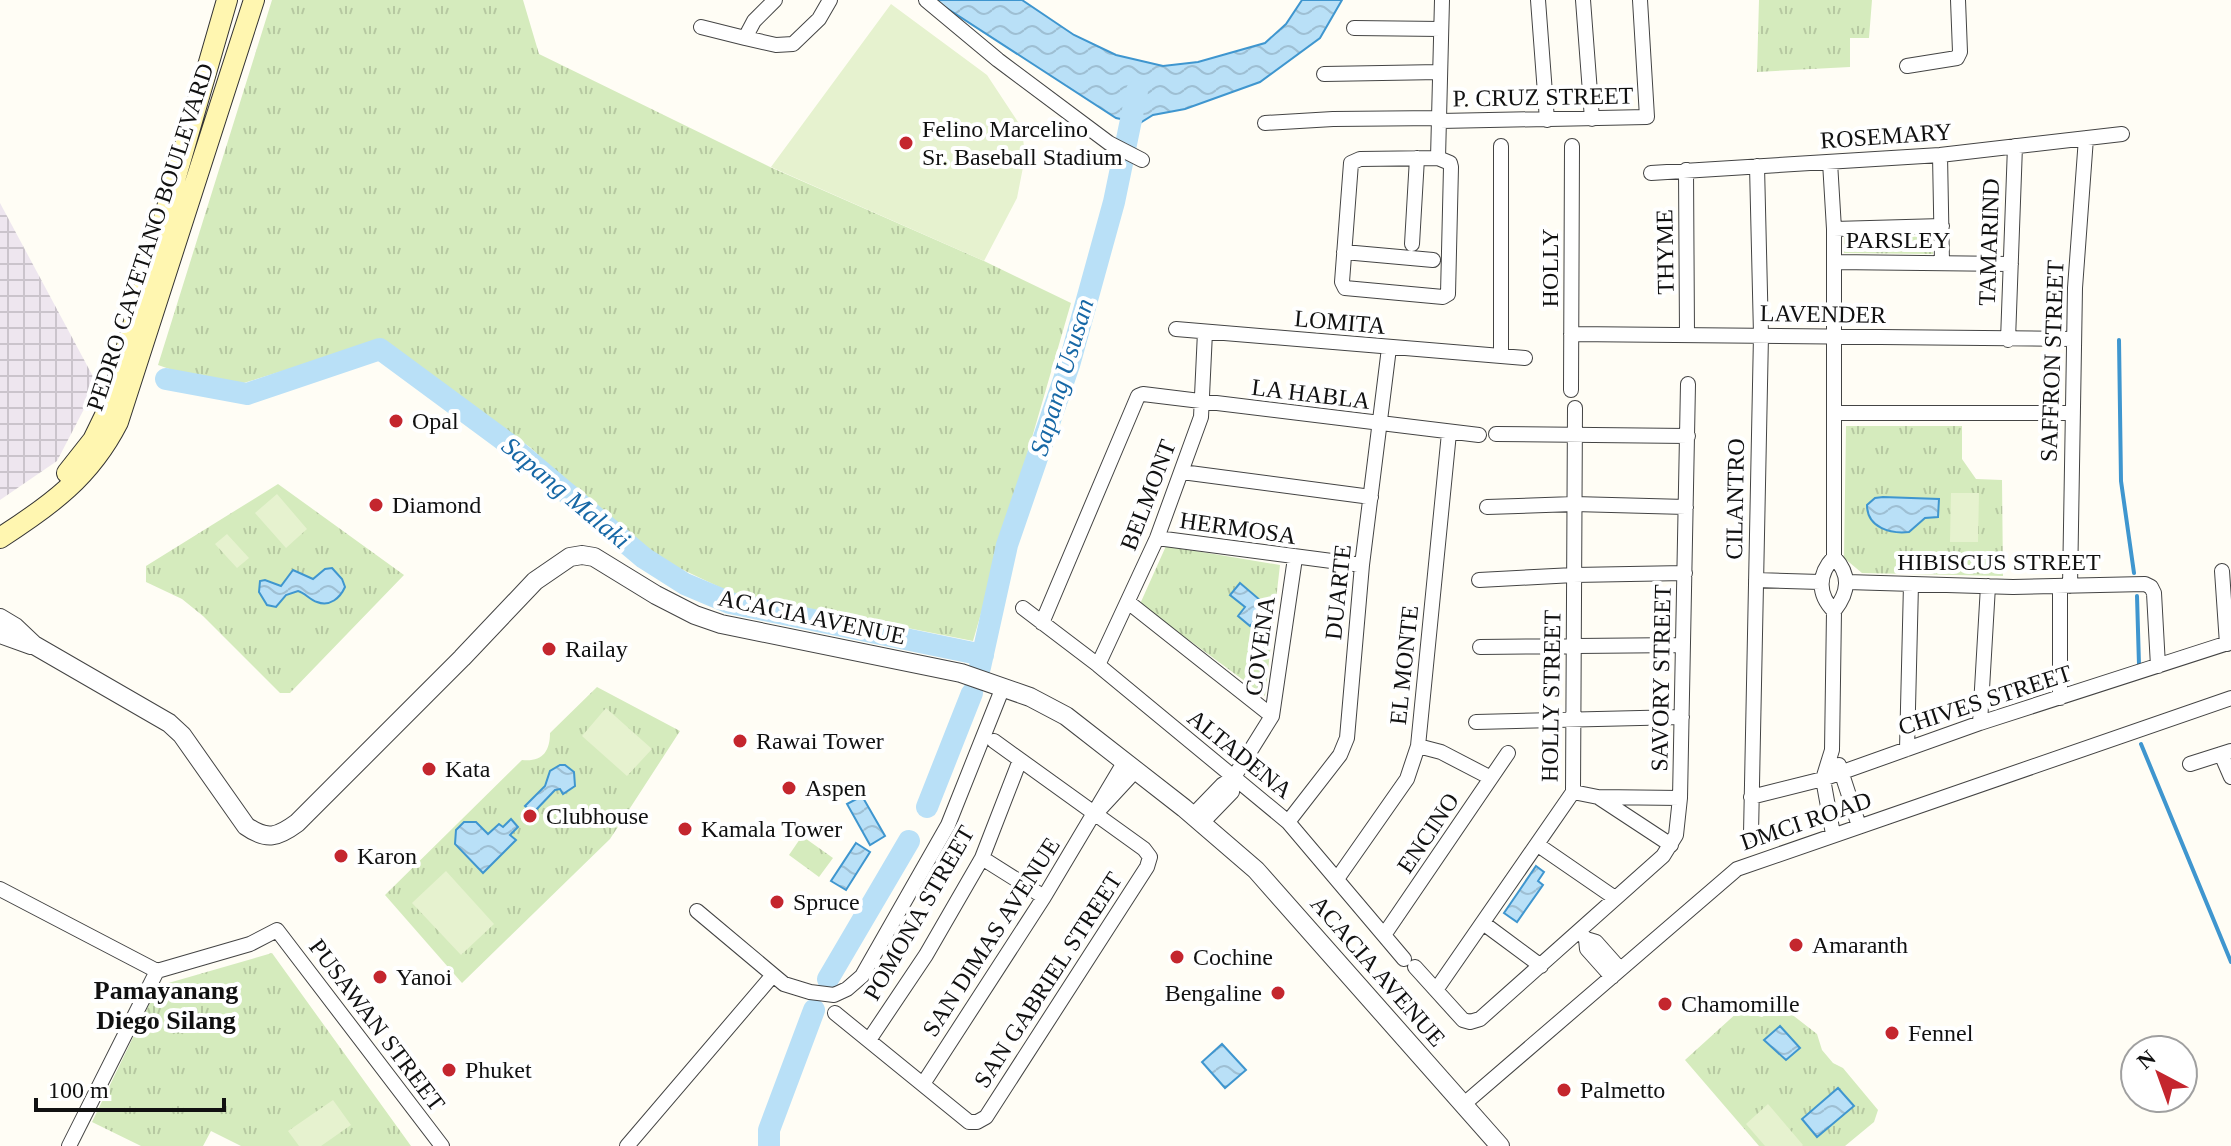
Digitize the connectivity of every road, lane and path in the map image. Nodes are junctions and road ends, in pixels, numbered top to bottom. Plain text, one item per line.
1 (227, 0) edge
2 (254, 0) edge
3 (775, 0) edge
4 (830, 0) edge
5 (926, 0) edge
6 (1442, 0) edge
7 (1538, 0) edge
8 (1583, 0) edge
9 (1640, 0) edge
10 (1963, 1) edge
11 (701, 27) dead end
12 (1354, 28) dead end
13 (1441, 29) junction
14 (745, 38) junction
15 (1907, 66) dead end
16 (1440, 72) junction
17 (1324, 74) dead end
18 (1592, 119) junction
19 (1440, 120) junction
20 (1547, 120) junction
21 (1265, 123) dead end
22 (2122, 134) dead end
23 (2086, 138) junction
24 (1501, 146) dead end
25 (1572, 146) dead end
26 (2015, 146) junction
27 (1940, 155) junction
28 (1137, 157) dead end
29 (1417, 158) junction
30 (1438, 158) junction
31 (1830, 162) junction
32 (1757, 166) junction
33 (1686, 170) junction
34 (1651, 173) dead end
35 (1942, 226) junction
36 (1834, 229) junction
37 (1412, 244) dead end
38 (1344, 252) junction
39 (1433, 260) dead end
40 (1834, 262) junction
41 (1942, 262) junction
42 (2011, 264) junction
43 (1176, 329) dead end
44 (1205, 332) junction
45 (1571, 334) junction
46 (1687, 334) junction
47 (1761, 335) junction
48 (1834, 336) junction
49 (2073, 339) junction
50 (2008, 340) junction
51 (1389, 348) junction
52 (1501, 356) junction
53 (1525, 358) dead end
54 (1688, 384) dead end
55 (1571, 390) dead end
56 (1201, 402) junction
57 (1575, 408) dead end
58 (1834, 413) junction
59 (2073, 413) junction
60 (1380, 424) junction
61 (1449, 433) junction
62 (1574, 433) junction
63 (1496, 434) dead end
64 (1479, 435) dead end
65 (1688, 436) junction
66 (1182, 472) junction
67 (1371, 497) junction
68 (1574, 504) junction
69 (1487, 507) dead end
70 (1686, 507) junction
71 (0, 524) edge
72 (0, 538) edge
73 (1157, 538) junction
74 (1834, 557) junction
75 (1295, 558) junction
76 (1362, 565) junction
77 (2222, 571) dead end
78 (1685, 573) junction
79 (1574, 575) junction
80 (1479, 580) dead end
81 (1756, 580) junction
82 (1820, 582) junction
83 (1847, 582) junction
84 (1911, 584) junction
85 (1988, 586) junction
86 (2065, 586) junction
87 (1128, 602) junction
88 (1023, 608) dead end
89 (1834, 611) junction
90 (0, 618) edge
91 (1042, 623) junction
92 (0, 634) edge
93 (2229, 643) edge
94 (34, 645) junction
95 (1574, 645) junction
96 (1683, 645) junction
97 (1480, 647) dead end
98 (1098, 665) junction
99 (2158, 666) junction
100 (1003, 687) junction
101 (2060, 698) junction
102 (2231, 698) edge
103 (1272, 716) junction
104 (1682, 717) junction
105 (1573, 719) junction
106 (1476, 722) dead end
107 (1980, 723) junction
108 (994, 741) dead end
109 (1418, 746) junction
110 (1907, 749) junction
111 (1832, 750) junction
112 (1508, 753) dead end
113 (2226, 753) edge
114 (1020, 760) junction
115 (2190, 764) dead end
116 (1131, 766) junction
117 (1843, 772) junction
118 (1234, 777) junction
119 (2231, 777) edge
120 (1491, 778) junction
121 (1823, 779) junction
122 (1573, 792) junction
123 (1598, 797) junction
124 (1751, 797) junction
125 (1680, 798) junction
126 (1096, 813) junction
127 (1197, 819) junction
128 (1288, 822) junction
129 (1859, 826) junction
130 (1751, 834) dead end
131 (1833, 834) junction
132 (1538, 845) junction
133 (1671, 845) junction
134 (982, 858) junction
135 (1337, 879) junction
136 (0, 889) edge
137 (1044, 897) junction
138 (1615, 898) junction
139 (697, 911) dead end
140 (1483, 923) junction
141 (1384, 935) junction
142 (1583, 935) junction
143 (1541, 966) junction
144 (157, 971) junction
145 (1616, 973) junction
146 (773, 975) junction
147 (1436, 990) junction
148 (835, 1013) dead end
149 (869, 1040) junction
150 (923, 1084) junction
151 (1464, 1104) junction
152 (430, 1130) junction
153 (69, 1146) edge
154 (422, 1146) edge
155 (442, 1146) edge
156 (627, 1146) edge
157 (1500, 1146) edge

1 - 71 main road, PEDRO CAYETANO BOULEVARD
2 - 72 main road, PEDRO CAYETANO BOULEVARD
3 - 14 street
4 - 14 street
5 - 28 street
6 - 13 street
7 - 20 street
8 - 18 street
9 - 18 street, P. CRUZ STREET
10 - 15 street
11 - 14 street
12 - 13 street
13 - 16 street
16 - 17 street
16 - 19 street
18 - 20 street, P. CRUZ STREET
19 - 20 street, P. CRUZ STREET
19 - 21 street, P. CRUZ STREET
19 - 30 street
22 - 23 street, ROSEMARY
23 - 26 street, ROSEMARY
23 - 49 street, SAFFRON STREET
24 - 52 street
25 - 45 street, HOLLY
26 - 27 street, ROSEMARY
26 - 42 street, TAMARIND
27 - 31 street, ROSEMARY
27 - 35 street
29 - 30 street
29 - 37 street
29 - 38 street
30 - 38 street
31 - 32 street, ROSEMARY
31 - 36 street
32 - 33 street, ROSEMARY
32 - 47 street, CILANTRO
33 - 34 street, ROSEMARY
33 - 46 street, THYME
35 - 36 street
35 - 41 street
36 - 40 street
38 - 39 street
40 - 41 street, PARSLEY
40 - 48 street
41 - 42 street, PARSLEY
42 - 50 street, TAMARIND
43 - 44 street, LOMITA
44 - 51 street, LOMITA
44 - 56 street, BELMONT
45 - 46 street, LAVENDER
45 - 55 street, HOLLY
46 - 47 street, LAVENDER
47 - 48 street, LAVENDER
47 - 81 street, CILANTRO
48 - 50 street, LAVENDER
48 - 58 street
49 - 50 street, LAVENDER
49 - 59 street, SAFFRON STREET
51 - 52 street, LOMITA
51 - 60 street, DUARTE
52 - 53 street, LOMITA
54 - 65 street, SAVORY STREET
56 - 60 street, LA HABLA
56 - 66 street, BELMONT
56 - 91 street, LA HABLA
57 - 62 street, HOLLY STREET
58 - 59 street
58 - 74 street
59 - 86 street, SAFFRON STREET
60 - 61 street, LA HABLA
60 - 67 street, DUARTE
61 - 64 street, LA HABLA
61 - 109 street, EL MONTE
62 - 63 street
62 - 65 street
62 - 68 street, HOLLY STREET
65 - 70 street, SAVORY STREET
66 - 67 street
66 - 73 street, BELMONT
67 - 76 street, DUARTE
68 - 69 street
68 - 70 street
68 - 79 street, HOLLY STREET
70 - 78 street, SAVORY STREET
73 - 75 street, HERMOSA
73 - 87 street, BELMONT
74 - 82 street
74 - 83 street
75 - 76 street, HERMOSA
75 - 103 street, COVENA
76 - 128 street, DUARTE
77 - 93 street
78 - 79 street
78 - 96 street, SAVORY STREET
79 - 80 street
79 - 95 street, HOLLY STREET
81 - 82 street
81 - 124 street, CILANTRO
82 - 89 street
83 - 84 street, HIBISCUS STREET
83 - 89 street
84 - 85 street, HIBISCUS STREET
84 - 110 street
85 - 86 street, HIBISCUS STREET
85 - 107 street
86 - 99 street, HIBISCUS STREET
86 - 101 street, SAFFRON STREET
87 - 98 street, BELMONT
87 - 103 street
88 - 91 street, ALTADENA
89 - 111 street
90 - 94 street, ACACIA AVENUE
91 - 98 street, ALTADENA
92 - 94 street, ACACIA AVENUE
93 - 99 street, CHIVES STREET
94 - 100 street, ACACIA AVENUE
95 - 96 street
95 - 97 street
95 - 105 street, HOLLY STREET
96 - 104 street, SAVORY STREET
98 - 118 street, ALTADENA
99 - 101 street, CHIVES STREET
100 - 116 street, ACACIA AVENUE
100 - 146 street
101 - 107 street, CHIVES STREET
102 - 129 street, DMCI ROAD
103 - 118 street, COVENA
104 - 105 street
104 - 125 street, SAVORY STREET
105 - 106 street
105 - 122 street, HOLLY STREET
107 - 110 street, CHIVES STREET
108 - 114 street
109 - 120 street
109 - 135 street, EL MONTE
110 - 117 street, CHIVES STREET
111 - 117 street
111 - 121 street
112 - 120 street, ENCINO
113 - 115 street
113 - 119 street
114 - 126 street
114 - 134 street, POMONA STREET
116 - 126 street, SAN DIMAS AVENUE
116 - 127 street, ACACIA AVENUE
117 - 121 street, CHIVES STREET
117 - 129 street
118 - 127 street, COVENA
118 - 128 street, ALTADENA
120 - 141 street, ENCINO
121 - 124 street, CHIVES STREET
121 - 131 street
122 - 123 street
122 - 132 street, HOLLY STREET
123 - 125 street
123 - 133 street
124 - 130 street, CILANTRO
125 - 133 street, SAVORY STREET
126 - 137 street, SAN DIMAS AVENUE
126 - 150 street, SAN GABRIEL STREET
127 - 151 street, ACACIA AVENUE
128 - 135 street, ALTADENA
129 - 131 street, DMCI ROAD
131 - 145 street, DMCI ROAD
132 - 138 street
132 - 140 street, HOLLY STREET
133 - 138 street
134 - 137 street
134 - 149 street, POMONA STREET
135 - 141 street, ALTADENA
136 - 144 street
137 - 150 street, SAN DIMAS AVENUE
138 - 142 street
139 - 146 street
140 - 143 street
140 - 147 street, HOLLY STREET
141 - 147 street, ALTADENA
142 - 143 street
142 - 145 street
143 - 147 street, ALTADENA
144 - 152 street, PUSAWAN STREET
144 - 153 street
145 - 151 street, DMCI ROAD
146 - 156 street
148 - 149 street
149 - 150 street
151 - 157 street, ACACIA AVENUE
152 - 154 street
152 - 155 street, PUSAWAN STREET

